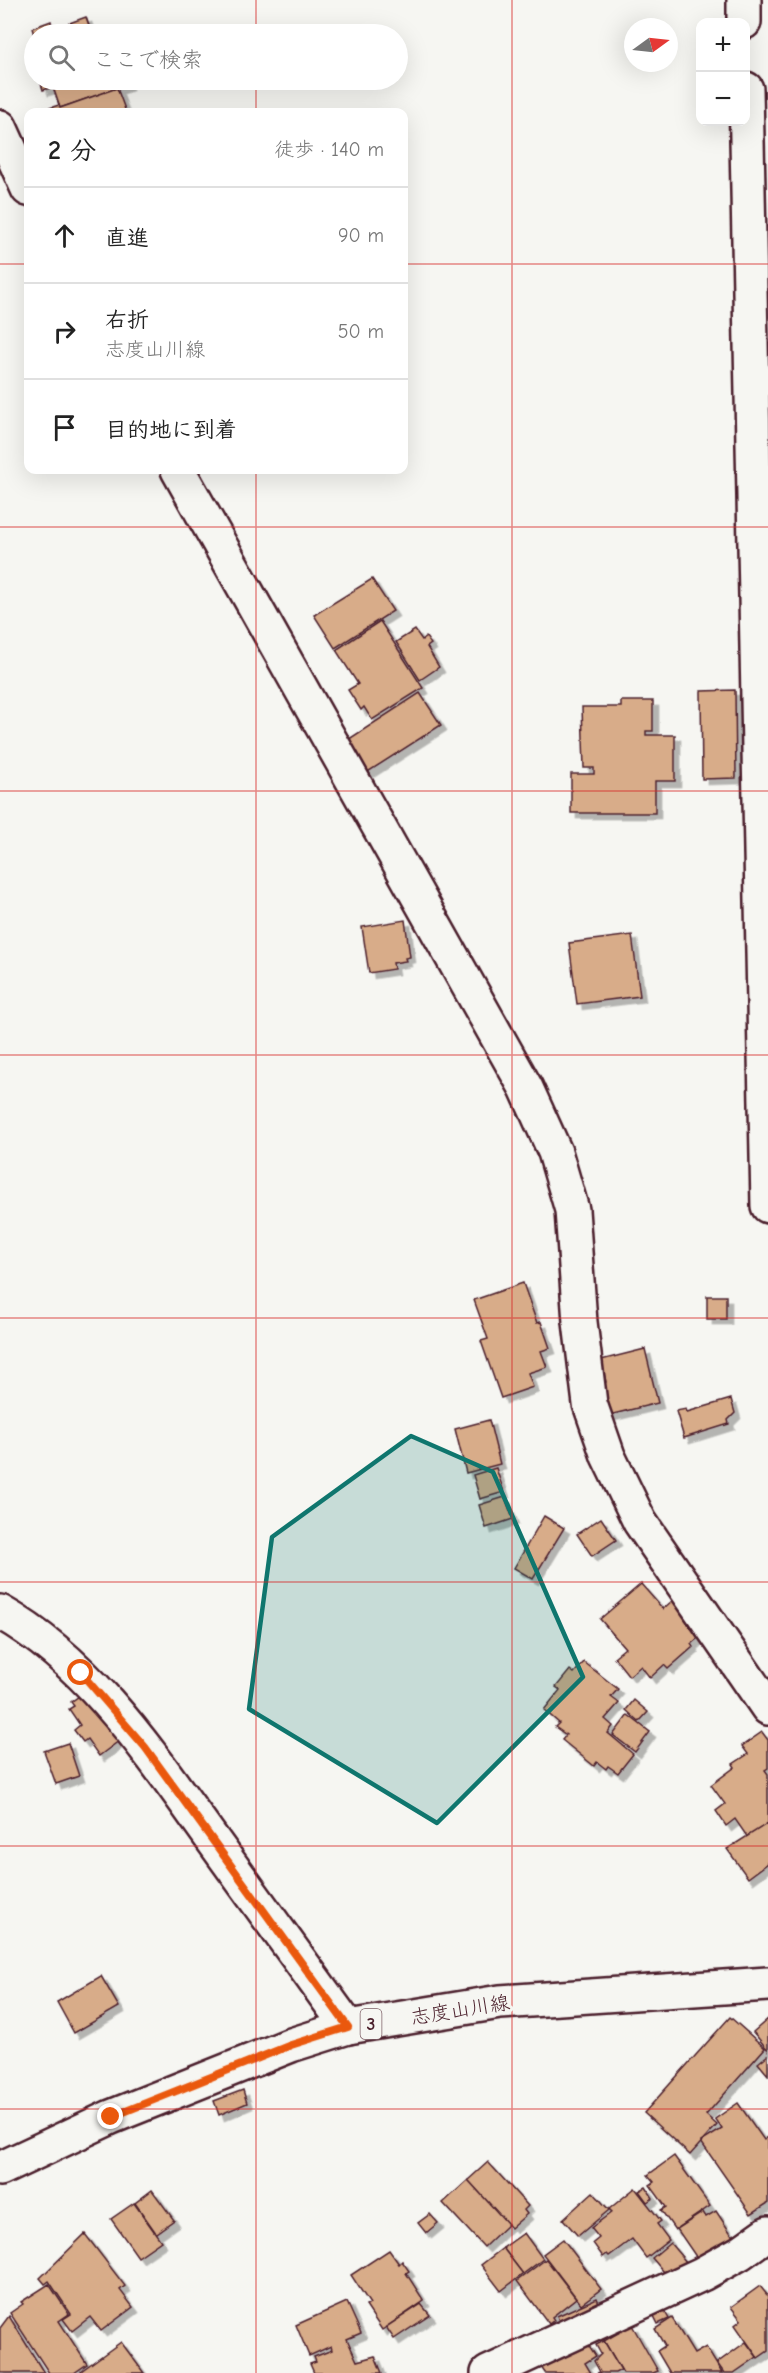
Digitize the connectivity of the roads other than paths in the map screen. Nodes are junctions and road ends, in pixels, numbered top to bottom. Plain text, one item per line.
1 (744, 0) edge
2 (744, 18) edge
3 (747, 126) edge
4 (0, 127) edge
5 (24, 180) edge
6 (180, 474) edge
7 (768, 1206) edge
8 (0, 1612) edge
9 (768, 1708) edge
10 (768, 1984) edge
11 (348, 2027) junction
12 (0, 2169) edge
13 (768, 2233) edge
14 (488, 2373) edge

1 - 2 street
3 - 7 street
4 - 5 street
6 - 9 street
8 - 11 street
10 - 11 street, 志度山川線 / 3
11 - 12 street, 志度山川線 / 3
13 - 14 street

